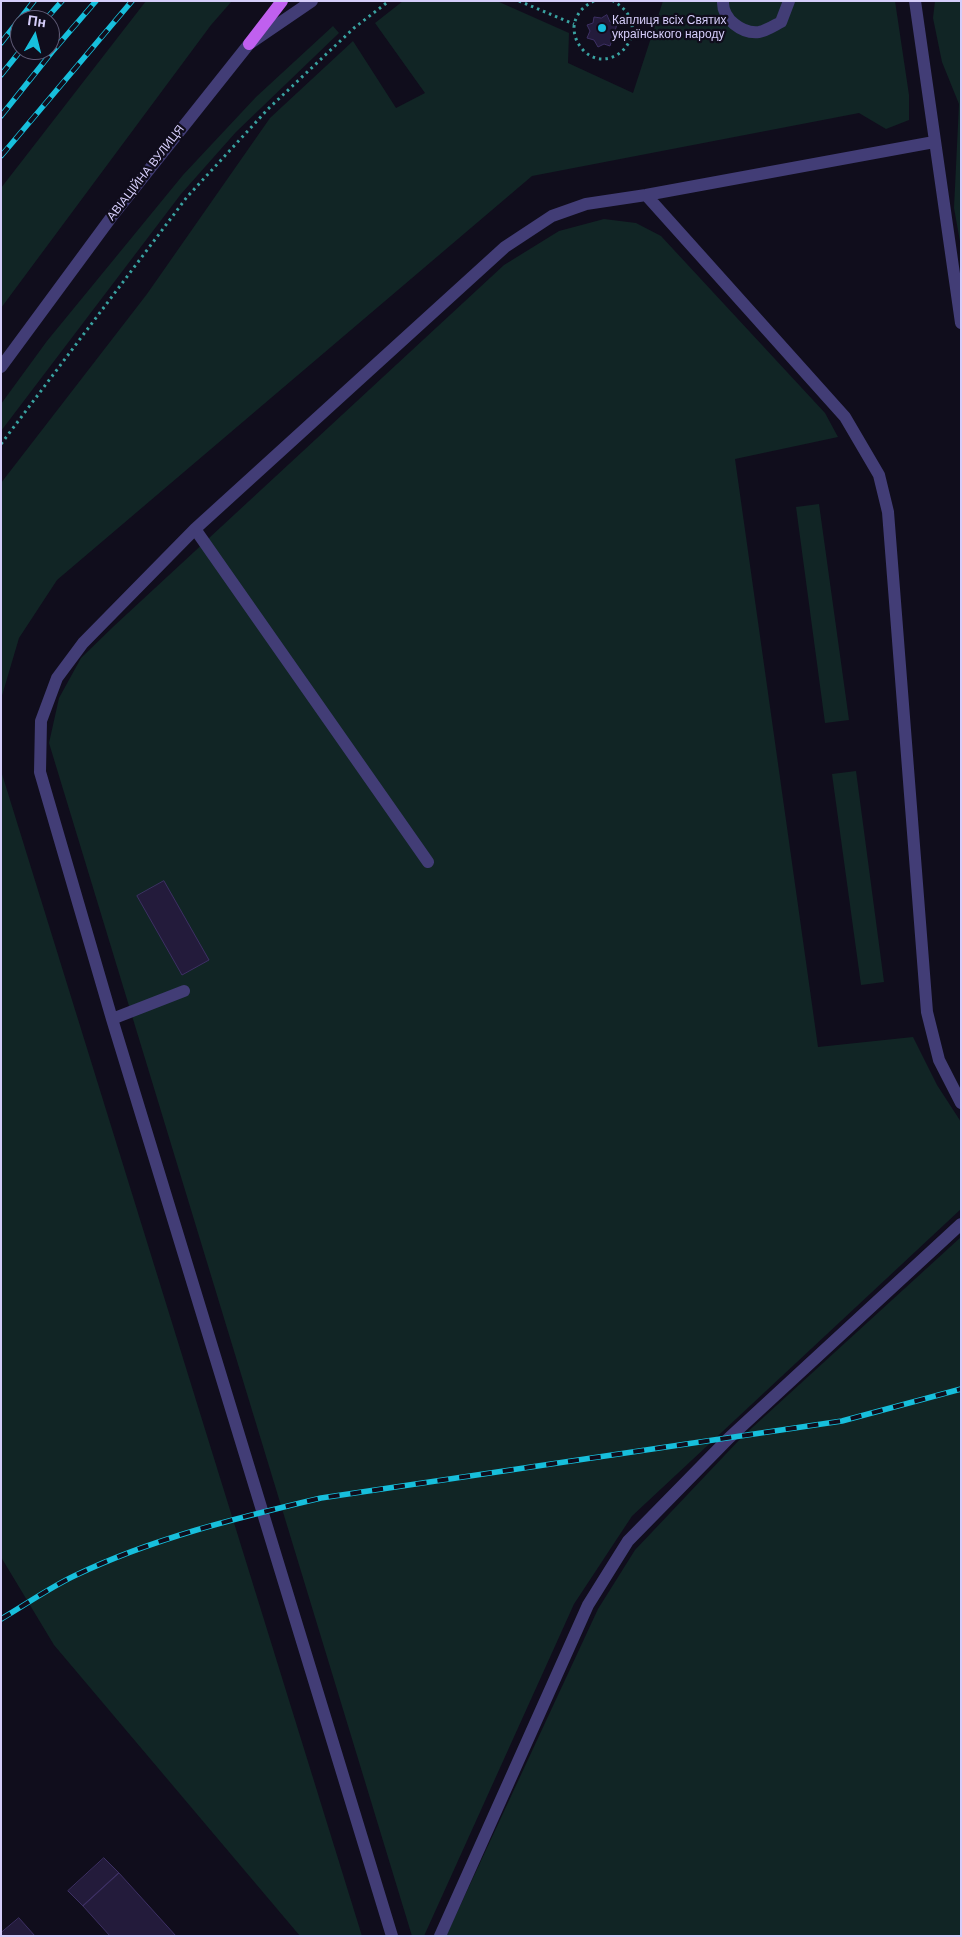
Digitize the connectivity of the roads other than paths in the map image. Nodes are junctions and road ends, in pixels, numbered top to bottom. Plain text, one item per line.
1 (282, 1) edge
2 (312, 1) edge
3 (723, 1) edge
4 (789, 1) edge
5 (915, 1) edge
6 (249, 44) junction
7 (934, 142) junction
8 (646, 195) junction
9 (961, 324) edge
10 (1, 367) edge
11 (195, 529) junction
12 (428, 862) dead end
13 (184, 991) dead end
14 (112, 1020) junction
15 (961, 1103) edge
16 (961, 1224) edge
17 (392, 1936) edge
18 (440, 1936) edge

1 - 6 main road
2 - 6 street, АВІАЦІЙНА ВУЛИЦЯ
3 - 4 street
5 - 7 street
6 - 10 street, АВІАЦІЙНА ВУЛИЦЯ
7 - 8 street
7 - 9 street
8 - 11 street
8 - 15 street
11 - 12 street
11 - 14 street
13 - 14 street
14 - 17 street
16 - 18 street

